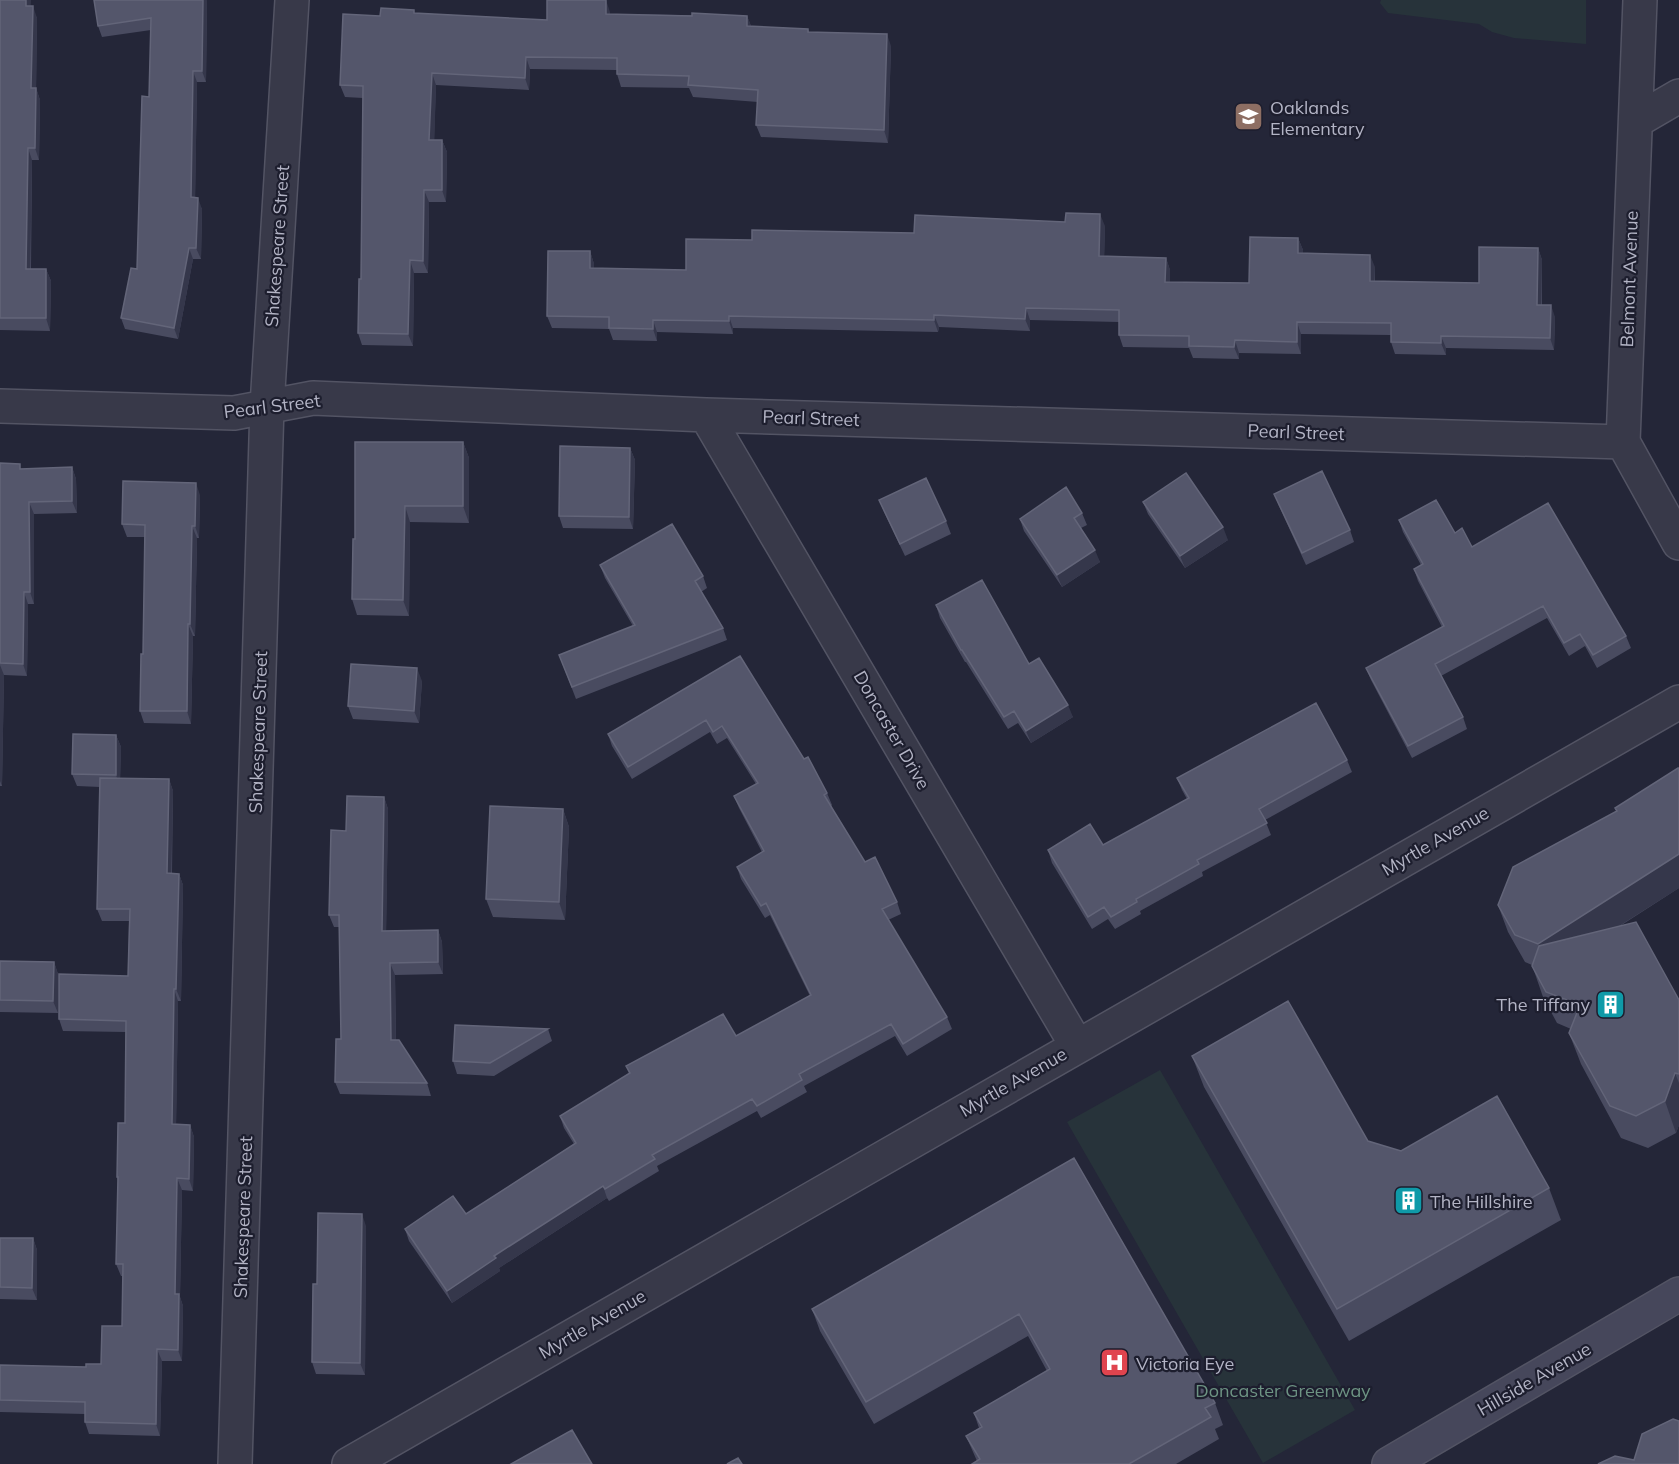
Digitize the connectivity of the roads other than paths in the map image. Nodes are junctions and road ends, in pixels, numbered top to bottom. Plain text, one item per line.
1 (292, 0) edge
2 (1641, 0) edge
3 (1679, 96) edge
4 (1636, 121) junction
5 (0, 406) edge
6 (267, 406) junction
7 (706, 415) junction
8 (1623, 442) junction
9 (1679, 543) edge
10 (1679, 702) edge
11 (1077, 1046) junction
12 (1679, 1294) edge
13 (235, 1464) edge
14 (348, 1464) edge
15 (1389, 1464) edge

1 - 6 street, Shakespeare Street
2 - 4 street, Belmont Avenue
3 - 4 street
4 - 8 street, Belmont Avenue
5 - 6 street, Pearl Street
6 - 7 street, Pearl Street
6 - 13 street, Shakespeare Street
7 - 8 street, Pearl Street
7 - 11 street, Doncaster Drive
8 - 9 street
10 - 11 street, Myrtle Avenue
11 - 14 street, Myrtle Avenue
12 - 15 main road, Hillside Avenue

